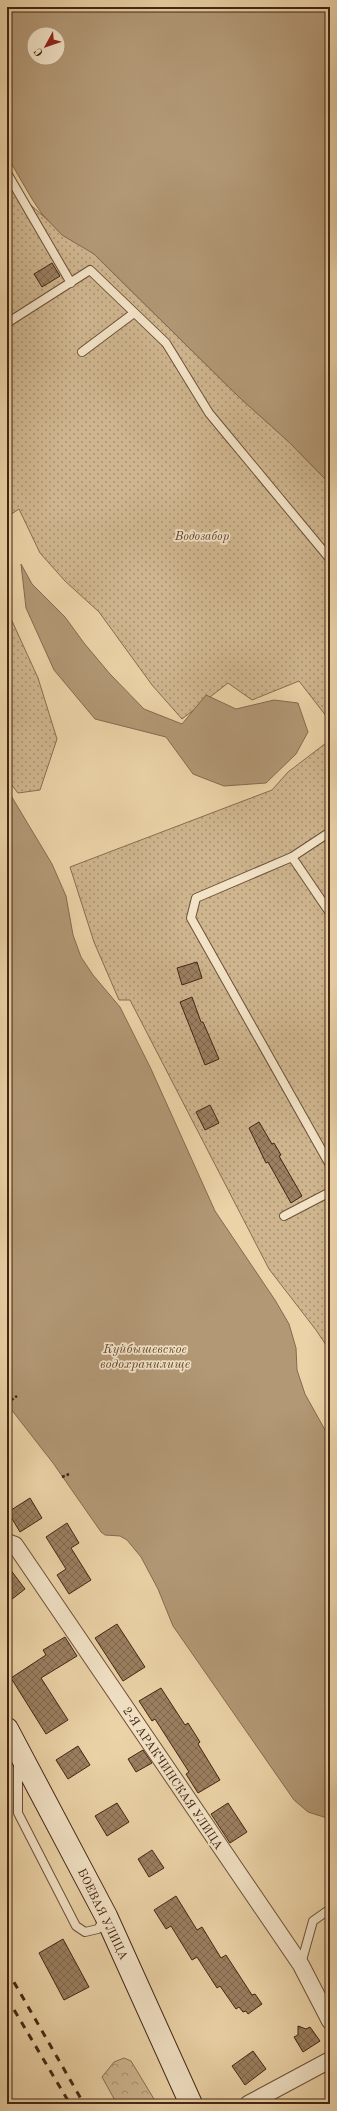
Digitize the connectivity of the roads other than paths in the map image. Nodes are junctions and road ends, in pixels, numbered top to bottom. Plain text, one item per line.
1 (7, 173) edge
2 (71, 283) junction
3 (134, 313) junction
4 (7, 324) edge
5 (82, 352) dead end
6 (330, 559) edge
7 (330, 832) edge
8 (292, 857) junction
9 (330, 913) edge
10 (330, 1165) edge
11 (330, 1192) edge
12 (284, 1216) dead end
13 (7, 1542) edge
14 (12, 1738) edge
15 (330, 1910) edge
16 (106, 1916) junction
17 (301, 1965) junction
18 (330, 2021) edge
19 (330, 2060) edge
20 (191, 2104) edge
21 (248, 2104) edge

1 - 2 lane
2 - 3 lane
2 - 4 lane
3 - 5 lane
3 - 6 lane
7 - 8 lane
8 - 9 lane
8 - 10 lane
11 - 12 lane
13 - 17 street, 2-Я АРАКЧИНСКАЯ УЛИЦА
14 - 16 main road, БОЕВАЯ УЛИЦА
14 - 16 lane
15 - 17 lane
16 - 20 main road, БОЕВАЯ УЛИЦА
17 - 18 street, 2-Я АРАКЧИНСКАЯ УЛИЦА
19 - 21 street

